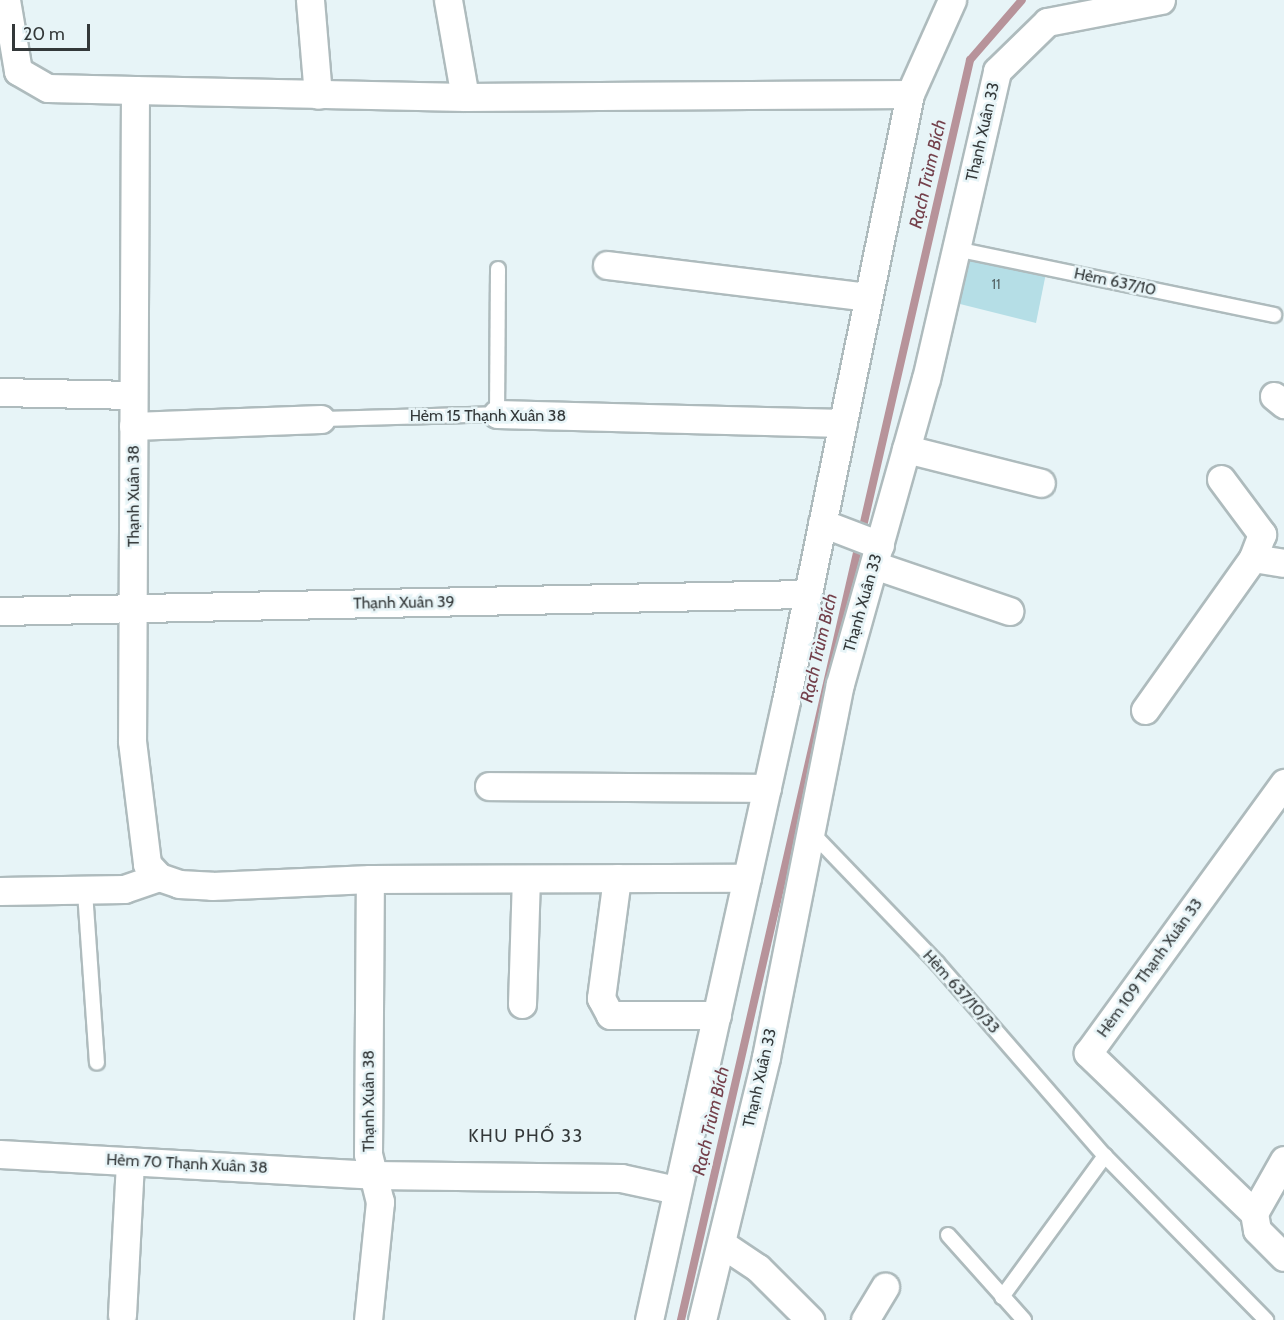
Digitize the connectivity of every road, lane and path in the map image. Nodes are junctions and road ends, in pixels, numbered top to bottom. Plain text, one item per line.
1 (6, 0) edge
2 (310, 0) edge
3 (448, 0) edge
4 (952, 0) edge
5 (1161, 0) edge
6 (1111, 5) edge
7 (135, 90) junction
8 (910, 94) junction
9 (318, 95) junction
10 (465, 97) junction
11 (956, 249) junction
12 (608, 265) dead end
13 (498, 269) dead end
14 (866, 297) junction
15 (1274, 315) dead end
16 (0, 392) edge
17 (133, 395) junction
18 (497, 414) junction
19 (321, 419) joint
20 (843, 423) junction
21 (133, 426) junction
22 (906, 449) junction
23 (1221, 479) dead end
24 (1041, 483) dead end
25 (822, 523) junction
26 (877, 555) junction
27 (1253, 558) junction
28 (1284, 563) edge
29 (808, 594) junction
30 (134, 609) junction
31 (0, 611) edge
32 (1009, 611) dead end
33 (1145, 710) dead end
34 (1284, 783) edge
35 (489, 786) dead end
36 (767, 788) junction
37 (811, 832) junction
38 (159, 877) junction
39 (617, 878) junction
40 (747, 878) junction
41 (370, 879) junction
42 (526, 879) junction
43 (0, 891) edge
44 (84, 892) junction
45 (522, 1004) dead end
46 (717, 1015) junction
47 (97, 1063) dead end
48 (0, 1154) edge
49 (1105, 1156) junction
50 (1284, 1160) edge
51 (130, 1161) junction
52 (373, 1175) junction
53 (676, 1190) junction
54 (1254, 1213) junction
55 (948, 1235) dead end
56 (722, 1244) junction
57 (1284, 1257) edge
58 (885, 1287) dead end
59 (1002, 1297) junction
60 (123, 1315) dead end
61 (368, 1320) edge
62 (649, 1320) edge
63 (702, 1320) edge
64 (810, 1320) edge
65 (865, 1320) edge
66 (1024, 1320) edge
67 (1266, 1320) edge

1 - 7 street
2 - 9 street
3 - 10 street
4 - 8 street
5 - 6 street, Thạnh Xuân 33
6 - 11 street, Thạnh Xuân 33
7 - 9 street
7 - 17 street, Thạnh Xuân 38
8 - 10 street
8 - 14 street
9 - 10 street
11 - 15 lane, Hẻm 637/10
11 - 22 street, Thạnh Xuân 33
12 - 14 street
13 - 18 lane
14 - 20 street
16 - 17 street
17 - 21 street, Thạnh Xuân 38
18 - 19 lane, Hẻm 15 Thạnh Xuân 38
18 - 20 street, Hẻm 15 Thạnh Xuân 38
19 - 21 street, Hẻm 15 Thạnh Xuân 38
20 - 25 street
21 - 30 street, Thạnh Xuân 38
22 - 24 street
22 - 26 street, Thạnh Xuân 33
23 - 27 street
25 - 26 street
25 - 29 street
26 - 32 street
26 - 37 street, Thạnh Xuân 33
27 - 28 street
27 - 33 street
29 - 30 street, Thạnh Xuân 39
29 - 36 street
30 - 31 street, Thạnh Xuân 39
30 - 38 street, Thạnh Xuân 38
34 - 54 street, Hẻm 109 Thạnh Xuân 33
35 - 36 street
36 - 40 street
37 - 49 lane, Hẻm 637/10/33
37 - 56 street, Thạnh Xuân 33
38 - 41 street
38 - 44 street
39 - 40 street
39 - 42 street
39 - 46 street
40 - 46 street
41 - 42 street
41 - 52 street, Thạnh Xuân 38
42 - 45 street
43 - 44 street
44 - 47 lane
46 - 53 street
48 - 51 street, Hẻm 70 Thạnh Xuân 38
49 - 59 lane
49 - 67 lane, Hẻm 637/10/33
50 - 54 street
51 - 52 street, Hẻm 70 Thạnh Xuân 38
51 - 60 street
52 - 53 street, Hẻm 70 Thạnh Xuân 38
52 - 61 street, Thạnh Xuân 38
53 - 62 street
54 - 57 street
55 - 59 lane
56 - 63 street, Thạnh Xuân 33
56 - 64 street
58 - 65 street
59 - 66 lane

